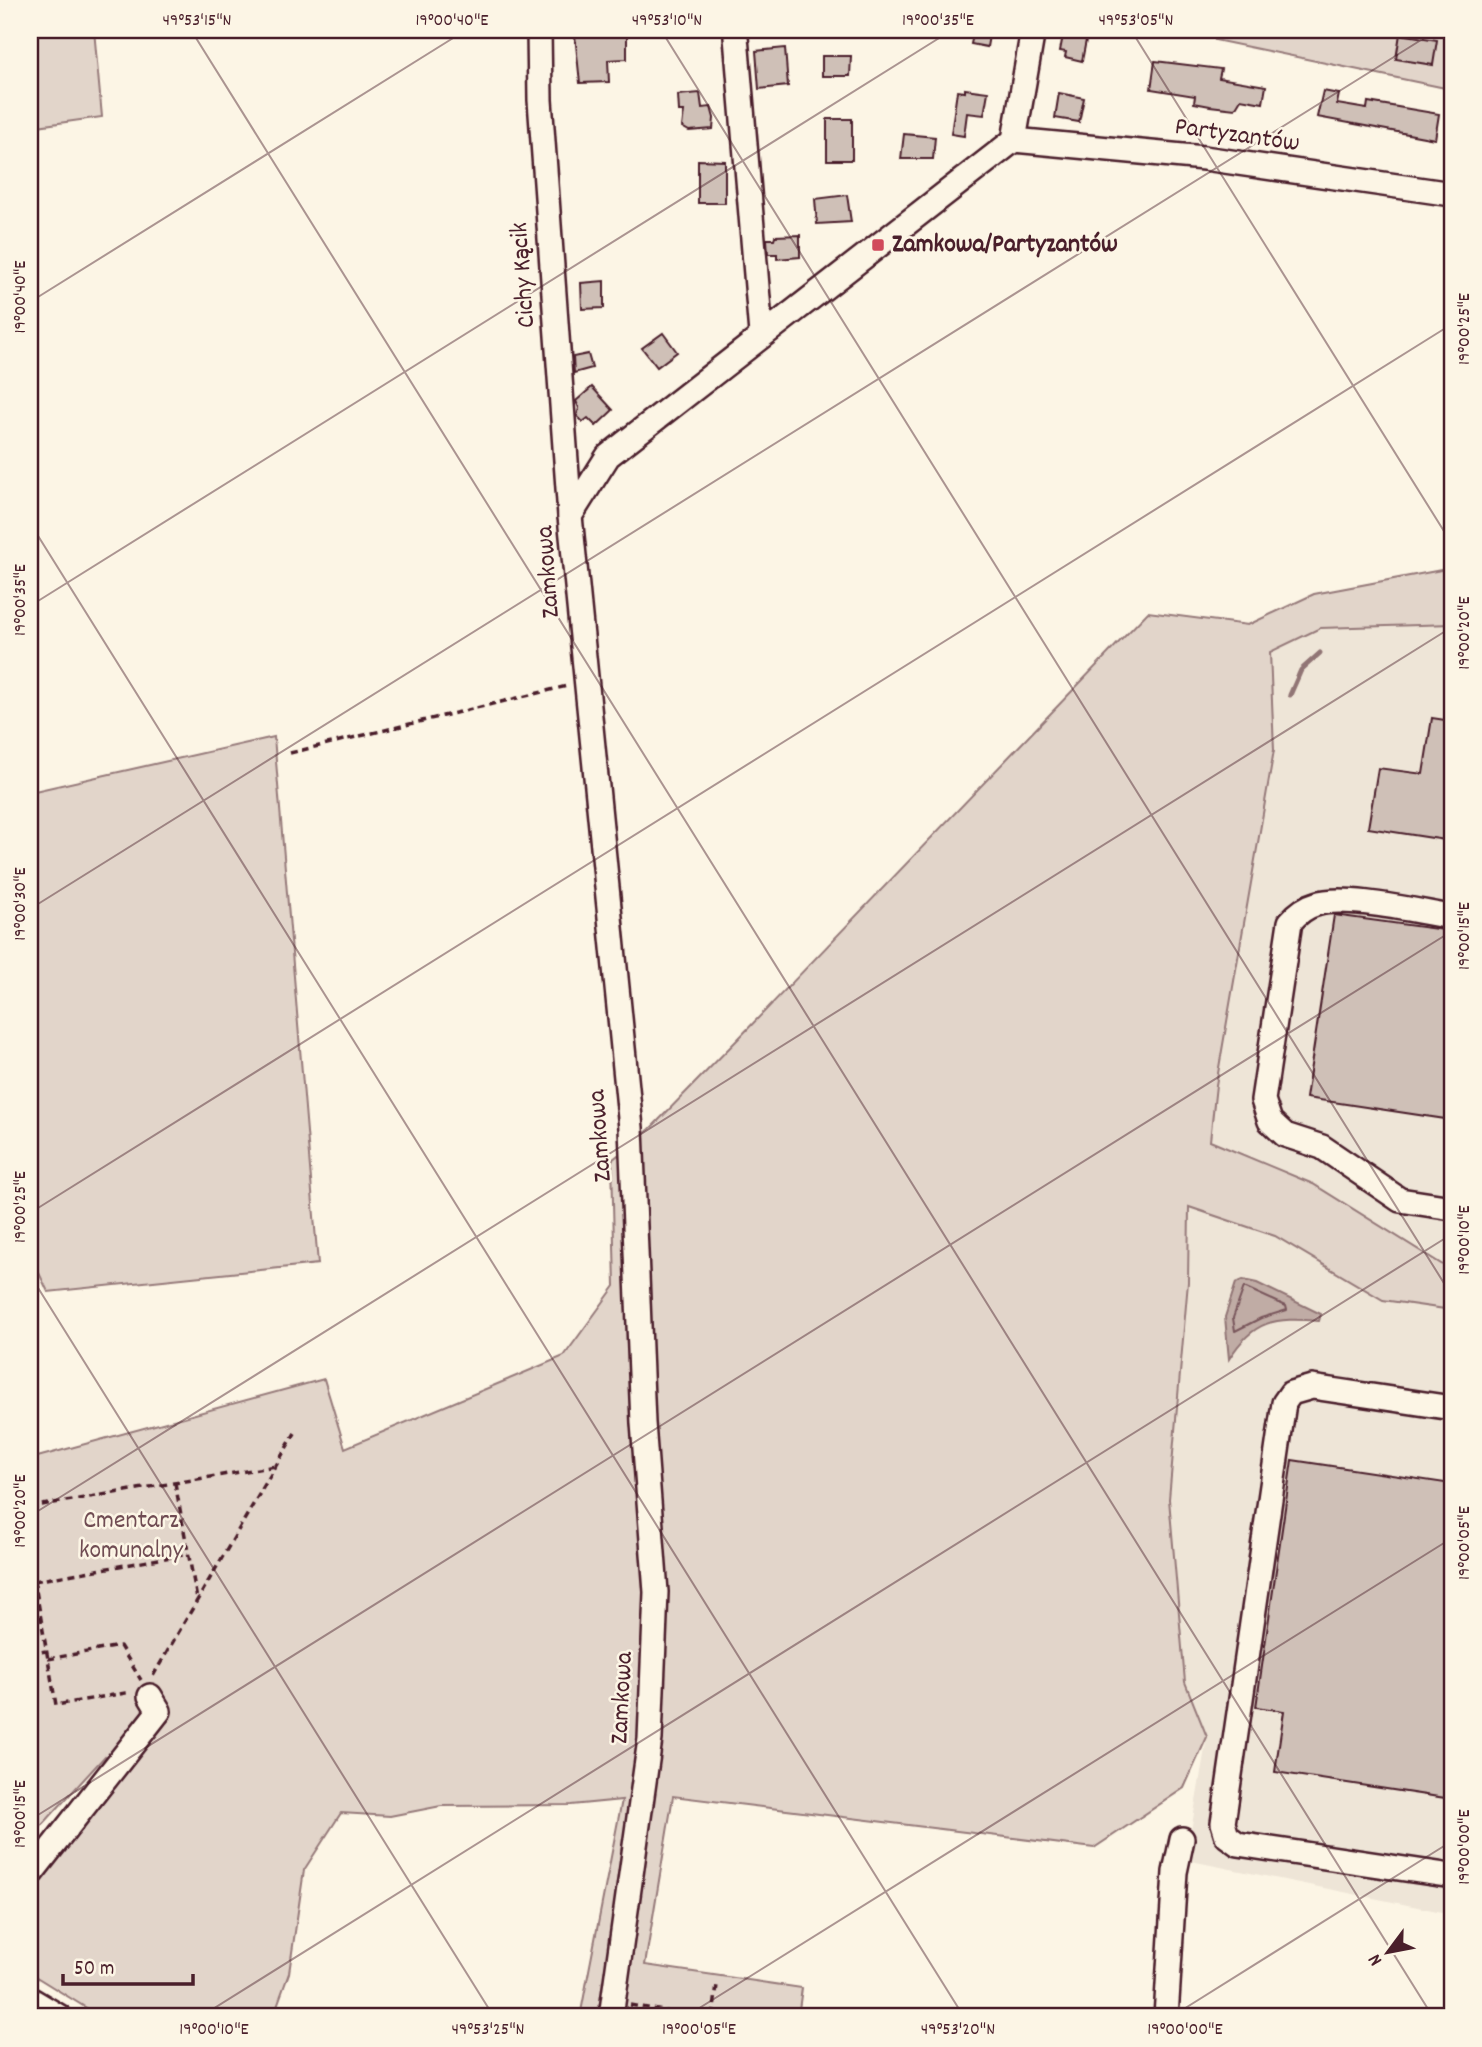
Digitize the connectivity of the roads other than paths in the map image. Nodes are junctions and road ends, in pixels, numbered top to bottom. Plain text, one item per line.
1 (539, 30) edge
2 (1033, 30) edge
3 (736, 37) dead end
4 (1014, 140) junction
5 (1452, 194) edge
6 (761, 334) junction
7 (570, 516) junction
8 (1452, 917) edge
9 (1452, 1208) edge
10 (1452, 1408) edge
11 (148, 1693) road end
12 (1182, 1839) dead end
13 (30, 1875) edge
14 (1452, 1876) edge
15 (30, 1999) edge
16 (60, 2017) edge
17 (611, 2017) edge
18 (1166, 2017) edge

1 - 7 street, Cichy Kącik
2 - 4 street
3 - 6 street
4 - 5 street, Partyzantów
4 - 6 street, Zamkowa
6 - 7 street, Zamkowa
7 - 17 street, Zamkowa
8 - 9 street
10 - 14 street
11 - 13 street
12 - 18 street
15 - 16 street

